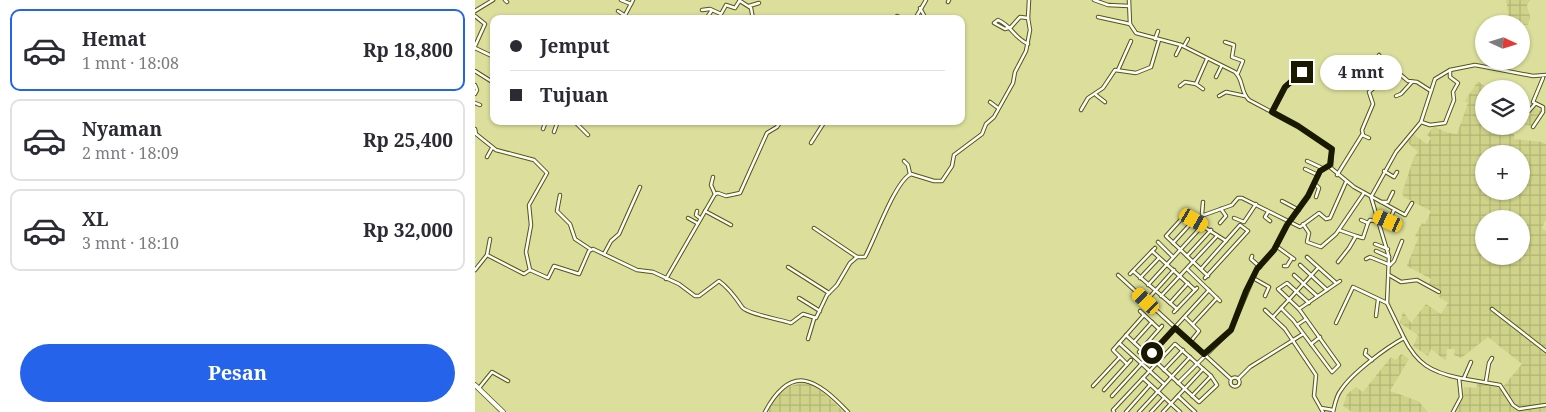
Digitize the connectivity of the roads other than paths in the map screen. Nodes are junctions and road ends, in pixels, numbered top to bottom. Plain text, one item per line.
1 (493, 0) edge
2 (621, 0) edge
3 (633, 0) edge
4 (740, 0) edge
5 (926, 0) edge
6 (1029, 0) edge
7 (1094, 0) edge
8 (1129, 0) edge
9 (759, 3) dead end
10 (631, 4) junction
11 (749, 6) junction
12 (1129, 6) junction
13 (920, 8) junction
14 (702, 10) dead end
15 (711, 10) junction
16 (475, 11) edge
17 (618, 12) dead end
18 (720, 14) joint
19 (622, 15) edge
20 (625, 15) edge
21 (708, 15) edge
22 (753, 15) edge
23 (917, 15) edge
24 (924, 15) edge
25 (475, 16) edge
26 (1098, 17) dead end
27 (1028, 18) junction
28 (1130, 24) junction
29 (1011, 27) junction
30 (1158, 31) dead end
31 (1188, 39) dead end
32 (1157, 40) junction
33 (1131, 41) dead end
34 (1225, 42) dead end
35 (1028, 44) junction
36 (1183, 46) junction
37 (475, 47) edge
38 (490, 55) edge
39 (1176, 55) dead end
40 (1379, 55) dead end
41 (1207, 59) junction
42 (1305, 64) dead end
43 (1221, 66) junction
44 (1381, 66) junction
45 (1118, 70) junction
46 (1395, 70) dead end
47 (1450, 70) junction
48 (476, 71) edge
49 (1373, 72) dead end
50 (1237, 74) junction
51 (1399, 74) junction
52 (1389, 75) junction
53 (1546, 75) edge
54 (475, 76) edge
55 (1217, 77) dead end
56 (1543, 78) edge
57 (490, 80) edge
58 (1413, 82) junction
59 (1196, 84) junction
60 (475, 85) edge
61 (1180, 86) dead end
62 (1203, 89) dead end
63 (1431, 91) junction
64 (475, 94) edge
65 (1096, 95) junction
66 (1219, 96) dead end
67 (1245, 96) junction
68 (1396, 96) dead end
69 (475, 101) edge
70 (990, 102) dead end
71 (1105, 102) dead end
72 (1535, 104) junction
73 (479, 105) dead end
74 (998, 108) junction
75 (1081, 110) dead end
76 (1530, 110) edge
77 (1272, 112) junction
78 (1421, 122) junction
79 (545, 125) edge
80 (557, 125) edge
81 (578, 125) edge
82 (778, 125) edge
83 (822, 125) edge
84 (1533, 128) dead end
85 (475, 129) edge
86 (543, 130) dead end
87 (554, 132) dead end
88 (587, 135) dead end
89 (1363, 135) junction
90 (1369, 138) dead end
91 (811, 143) dead end
92 (492, 148) junction
93 (487, 157) dead end
94 (904, 161) dead end
95 (1307, 161) dead end
96 (1330, 165) junction
97 (1322, 168) junction
98 (1305, 169) dead end
99 (1384, 171) junction
100 (1397, 172) dead end
101 (910, 174) junction
102 (1318, 174) junction
103 (1337, 175) junction
104 (713, 177) dead end
105 (1346, 182) junction
106 (1314, 183) junction
107 (640, 186) dead end
108 (1393, 192) dead end
109 (1364, 193) junction
110 (715, 194) junction
111 (560, 195) dead end
112 (1315, 197) dead end
113 (1371, 197) junction
114 (1282, 201) dead end
115 (1379, 201) junction
116 (1203, 202) dead end
117 (1411, 203) dead end
118 (1256, 204) junction
119 (1221, 209) junction
120 (1299, 210) junction
121 (1394, 210) junction
122 (697, 211) dead end
123 (705, 211) junction
124 (1269, 212) junction
125 (1377, 216) junction
126 (688, 218) dead end
127 (700, 218) junction
128 (1234, 218) dead end
129 (1194, 220) junction
130 (1361, 220) dead end
131 (1269, 221) dead end
132 (1289, 222) junction
133 (1379, 222) junction
134 (697, 223) junction
135 (1219, 223) dead end
136 (1368, 223) junction
137 (1303, 224) junction
138 (731, 225) dead end
139 (1203, 225) junction
140 (815, 228) dead end
141 (1211, 230) junction
142 (1339, 230) junction
143 (1217, 236) junction
144 (1355, 236) junction
145 (581, 237) dead end
146 (491, 239) dead end
147 (1226, 241) junction
148 (1402, 241) dead end
149 (1157, 242) dead end
150 (1173, 243) junction
151 (581, 244) junction
152 (1375, 244) dead end
153 (1276, 246) junction
154 (1155, 248) dead end
155 (591, 249) junction
156 (1388, 249) junction
157 (1180, 250) junction
158 (1152, 251) junction
159 (1376, 251) dead end
160 (487, 255) junction
161 (603, 255) junction
162 (1187, 256) junction
163 (1252, 256) dead end
164 (857, 257) junction
165 (1173, 257) junction
166 (1307, 257) dead end
167 (1389, 257) junction
168 (1159, 258) junction
169 (1366, 259) dead end
170 (1193, 262) junction
171 (1338, 262) dead end
172 (1167, 265) junction
173 (1300, 265) dead end
174 (1390, 265) junction
175 (1284, 266) dead end
176 (788, 267) dead end
177 (1260, 267) junction
178 (1187, 268) junction
179 (1318, 268) junction
180 (1201, 269) junction
181 (475, 270) edge
182 (530, 270) junction
183 (1174, 270) junction
184 (1133, 271) junction
185 (1130, 274) dead end
186 (1294, 275) dead end
187 (1311, 275) junction
188 (1118, 276) dead end
189 (1180, 276) junction
190 (1389, 276) junction
191 (1141, 278) junction
192 (1253, 278) junction
193 (666, 279) junction
194 (1340, 281) dead end
195 (1187, 283) junction
196 (1335, 283) junction
197 (1304, 284) junction
198 (1148, 285) junction
199 (1155, 290) junction
200 (1209, 290) junction
201 (1327, 290) junction
202 (1296, 291) junction
203 (1439, 292) dead end
204 (829, 293) junction
205 (1161, 296) junction
206 (1265, 296) dead end
207 (1317, 296) junction
208 (799, 298) dead end
209 (1217, 298) junction
210 (1289, 300) junction
211 (1378, 300) junction
212 (1146, 301) junction
213 (1220, 301) dead end
214 (1309, 302) junction
215 (1387, 302) junction
216 (1170, 303) junction
217 (1281, 308) junction
218 (1299, 309) junction
219 (1492, 309) dead end
220 (1265, 310) dead end
221 (821, 311) junction
222 (1140, 311) dead end
223 (1144, 315) junction
224 (1376, 316) dead end
225 (1185, 317) junction
226 (1273, 317) junction
227 (814, 318) junction
228 (1307, 318) junction
229 (1152, 322) junction
230 (1336, 323) dead end
231 (1193, 324) junction
232 (1297, 325) junction
233 (1162, 326) dead end
234 (1175, 328) junction
235 (1159, 329) junction
236 (1303, 334) junction
237 (1126, 335) junction
238 (1320, 337) junction
239 (1404, 338) junction
240 (809, 339) dead end
241 (1293, 341) junction
242 (1134, 342) junction
243 (1190, 342) junction
244 (1119, 343) junction
245 (1310, 344) junction
246 (1141, 349) junction
247 (1183, 350) junction
248 (1366, 350) dead end
249 (1546, 351) edge
250 (1139, 352) dead end
251 (1204, 354) junction
252 (1120, 357) junction
253 (1190, 357) junction
254 (1492, 358) dead end
255 (1131, 360) dead end
256 (1372, 360) junction
257 (1471, 362) dead end
258 (1157, 363) junction
259 (1196, 363) junction
260 (1127, 364) junction
261 (1142, 364) junction
262 (1203, 369) junction
263 (1164, 370) junction
264 (1150, 371) junction
265 (1211, 376) junction
266 (1172, 377) junction
267 (1143, 378) junction
268 (1459, 378) junction
269 (1464, 378) junction
270 (1231, 379) junction
271 (1238, 379) junction
272 (508, 381) dead end
273 (1486, 381) junction
274 (1178, 383) junction
275 (1165, 384) junction
276 (1150, 385) junction
277 (1093, 386) dead end
278 (477, 388) edge
279 (1185, 389) junction
280 (1103, 390) dead end
281 (1158, 392) junction
282 (1112, 396) dead end
283 (1178, 396) junction
284 (1192, 396) junction
285 (1164, 398) junction
286 (1171, 404) junction
287 (1546, 405) edge
288 (1321, 408) junction
289 (1333, 411) edge
290 (503, 412) edge
291 (765, 412) edge
292 (848, 412) edge
293 (1114, 412) edge
294 (1126, 412) edge
295 (1139, 412) edge
296 (1151, 412) edge
297 (1163, 412) edge
298 (1179, 412) edge
299 (1195, 412) edge
300 (1323, 412) edge
301 (1453, 412) edge

1 - 16 street
2 - 10 street
3 - 10 street
4 - 11 street
4 - 18 street
5 - 13 street
6 - 27 street
7 - 12 street
8 - 12 street
9 - 11 street
10 - 20 street
11 - 22 street
12 - 28 street
13 - 23 street
13 - 24 street
14 - 15 street
15 - 18 street
15 - 21 street
17 - 19 street
25 - 37 street
26 - 28 street
27 - 29 street
27 - 35 street
28 - 32 street
29 - 29 street
29 - 35 street
30 - 32 street
31 - 36 street
32 - 36 street
32 - 45 street
33 - 45 street
34 - 50 street
35 - 74 street
36 - 39 street
36 - 41 street
37 - 38 street
40 - 44 street
41 - 43 street
41 - 59 street
42 - 77 street
43 - 50 street
43 - 55 street
44 - 49 street
44 - 52 street
45 - 65 street
46 - 51 street
47 - 56 street
47 - 63 street
47 - 78 street
48 - 54 street
48 - 57 street
50 - 67 street
51 - 52 street
51 - 58 street
52 - 89 street
53 - 56 street
56 - 72 street
58 - 63 street
58 - 68 street
59 - 61 street
59 - 62 street
60 - 64 street
63 - 78 street
65 - 71 street
65 - 75 street
66 - 67 street
67 - 77 street
69 - 73 street
70 - 74 street
72 - 76 street
72 - 84 street
74 - 101 street
77 - 96 street
78 - 99 street
79 - 86 street
80 - 87 street
81 - 88 street
82 - 110 street
83 - 91 street
85 - 92 street
89 - 90 street
89 - 103 street
92 - 93 street
92 - 182 street
94 - 101 street
95 - 97 street
96 - 97 street
96 - 103 street
97 - 102 street
98 - 102 street
99 - 100 street
99 - 113 street
101 - 164 street
102 - 106 street
103 - 105 street
104 - 110 street
105 - 109 street
105 - 137 street
106 - 112 street
106 - 120 street
107 - 161 street
108 - 115 street
109 - 113 street
109 - 142 street
110 - 123 street
111 - 151 street
113 - 115 street
113 - 125 street
114 - 120 street
115 - 121 street
116 - 119 street
117 - 121 street
118 - 119 street
118 - 124 street
118 - 128 street
119 - 135 street
120 - 132 street
121 - 125 street
122 - 127 street
123 - 127 street
123 - 138 street
124 - 131 street
124 - 132 street
125 - 133 street
126 - 134 street
127 - 134 street
129 - 139 street
129 - 150 street
129 - 150 street
130 - 136 street
132 - 137 street
132 - 153 street
133 - 136 street
133 - 156 street
134 - 193 street
136 - 144 street
137 - 142 street
139 - 141 street
139 - 157 street
140 - 164 street
141 - 143 street
141 - 162 street
142 - 144 street
143 - 147 street
143 - 170 street
144 - 171 street
145 - 151 street
146 - 160 street
147 - 180 street
147 - 180 street
148 - 174 street
149 - 165 street
150 - 157 street
151 - 155 street
152 - 156 street
153 - 175 street
153 - 177 street
154 - 158 street
155 - 161 street
155 - 182 street
156 - 167 street
157 - 162 street
157 - 165 street
158 - 168 street
158 - 184 street
159 - 167 street
160 - 181 street
160 - 182 street
161 - 193 street
162 - 170 street
163 - 177 street
164 - 204 street
165 - 172 street
166 - 179 street
167 - 174 street
168 - 172 street
168 - 191 street
169 - 174 street
170 - 178 street
170 - 180 street
172 - 183 street
172 - 198 street
173 - 187 street
174 - 190 street
176 - 204 street
177 - 192 street
178 - 189 street
178 - 200 street
179 - 187 street
179 - 196 street
183 - 189 street
183 - 199 street
184 - 185 street
184 - 191 street
186 - 197 street
187 - 197 street
187 - 201 street
188 - 212 street
189 - 195 street
189 - 205 street
190 - 203 street
190 - 215 street
191 - 198 street
192 - 206 street
192 - 251 street
193 - 227 street
194 - 196 street
195 - 216 street
195 - 216 street
196 - 201 street
197 - 202 street
197 - 207 street
198 - 199 street
199 - 205 street
199 - 212 street
200 - 209 street
200 - 225 street
201 - 207 street
202 - 210 street
202 - 210 street
202 - 214 street
204 - 221 street
205 - 216 street
207 - 214 street
208 - 221 street
209 - 213 street
209 - 231 street
210 - 217 street
210 - 218 street
211 - 215 street
211 - 224 street
211 - 230 street
212 - 234 street
214 - 218 street
215 - 239 street
217 - 226 street
217 - 232 street
218 - 228 street
219 - 249 street
220 - 226 street
221 - 227 street
222 - 223 street
223 - 229 street
223 - 237 street
225 - 231 street
225 - 234 street
226 - 241 street
227 - 240 street
228 - 232 street
228 - 238 street
229 - 235 street
229 - 242 street
231 - 243 street
232 - 236 street
233 - 235 street
234 - 243 street
234 - 261 street
235 - 246 street
236 - 241 street
236 - 245 street
237 - 242 street
237 - 244 street
238 - 245 street
238 - 245 street
239 - 256 street
239 - 268 street
241 - 271 street
241 - 288 street
242 - 246 street
243 - 251 street
244 - 252 street
244 - 261 street
246 - 250 street
247 - 253 street
247 - 258 street
247 - 263 street
248 - 256 street
251 - 259 street
251 - 270 street
252 - 260 street
252 - 277 street
253 - 259 street
253 - 266 street
254 - 273 street
255 - 260 street
256 - 289 street
257 - 269 street
258 - 263 street
258 - 264 street
259 - 262 street
259 - 274 street
260 - 280 street
261 - 264 street
261 - 282 street
262 - 265 street
262 - 279 street
263 - 266 street
264 - 267 street
264 - 275 street
265 - 284 street
265 - 284 street
266 - 274 street
266 - 275 street
267 - 276 street
267 - 293 street
268 - 269 street
268 - 301 street
269 - 273 street
270 - 271 street
270 - 271 street
272 - 278 street
273 - 287 street
274 - 279 street
275 - 281 street
276 - 281 street
276 - 294 street
278 - 290 street
279 - 283 street
279 - 284 street
281 - 285 street
281 - 295 street
283 - 286 street
283 - 299 street
285 - 286 street
285 - 296 street
286 - 297 street
286 - 298 street
288 - 289 street
288 - 300 street
291 - 292 street

